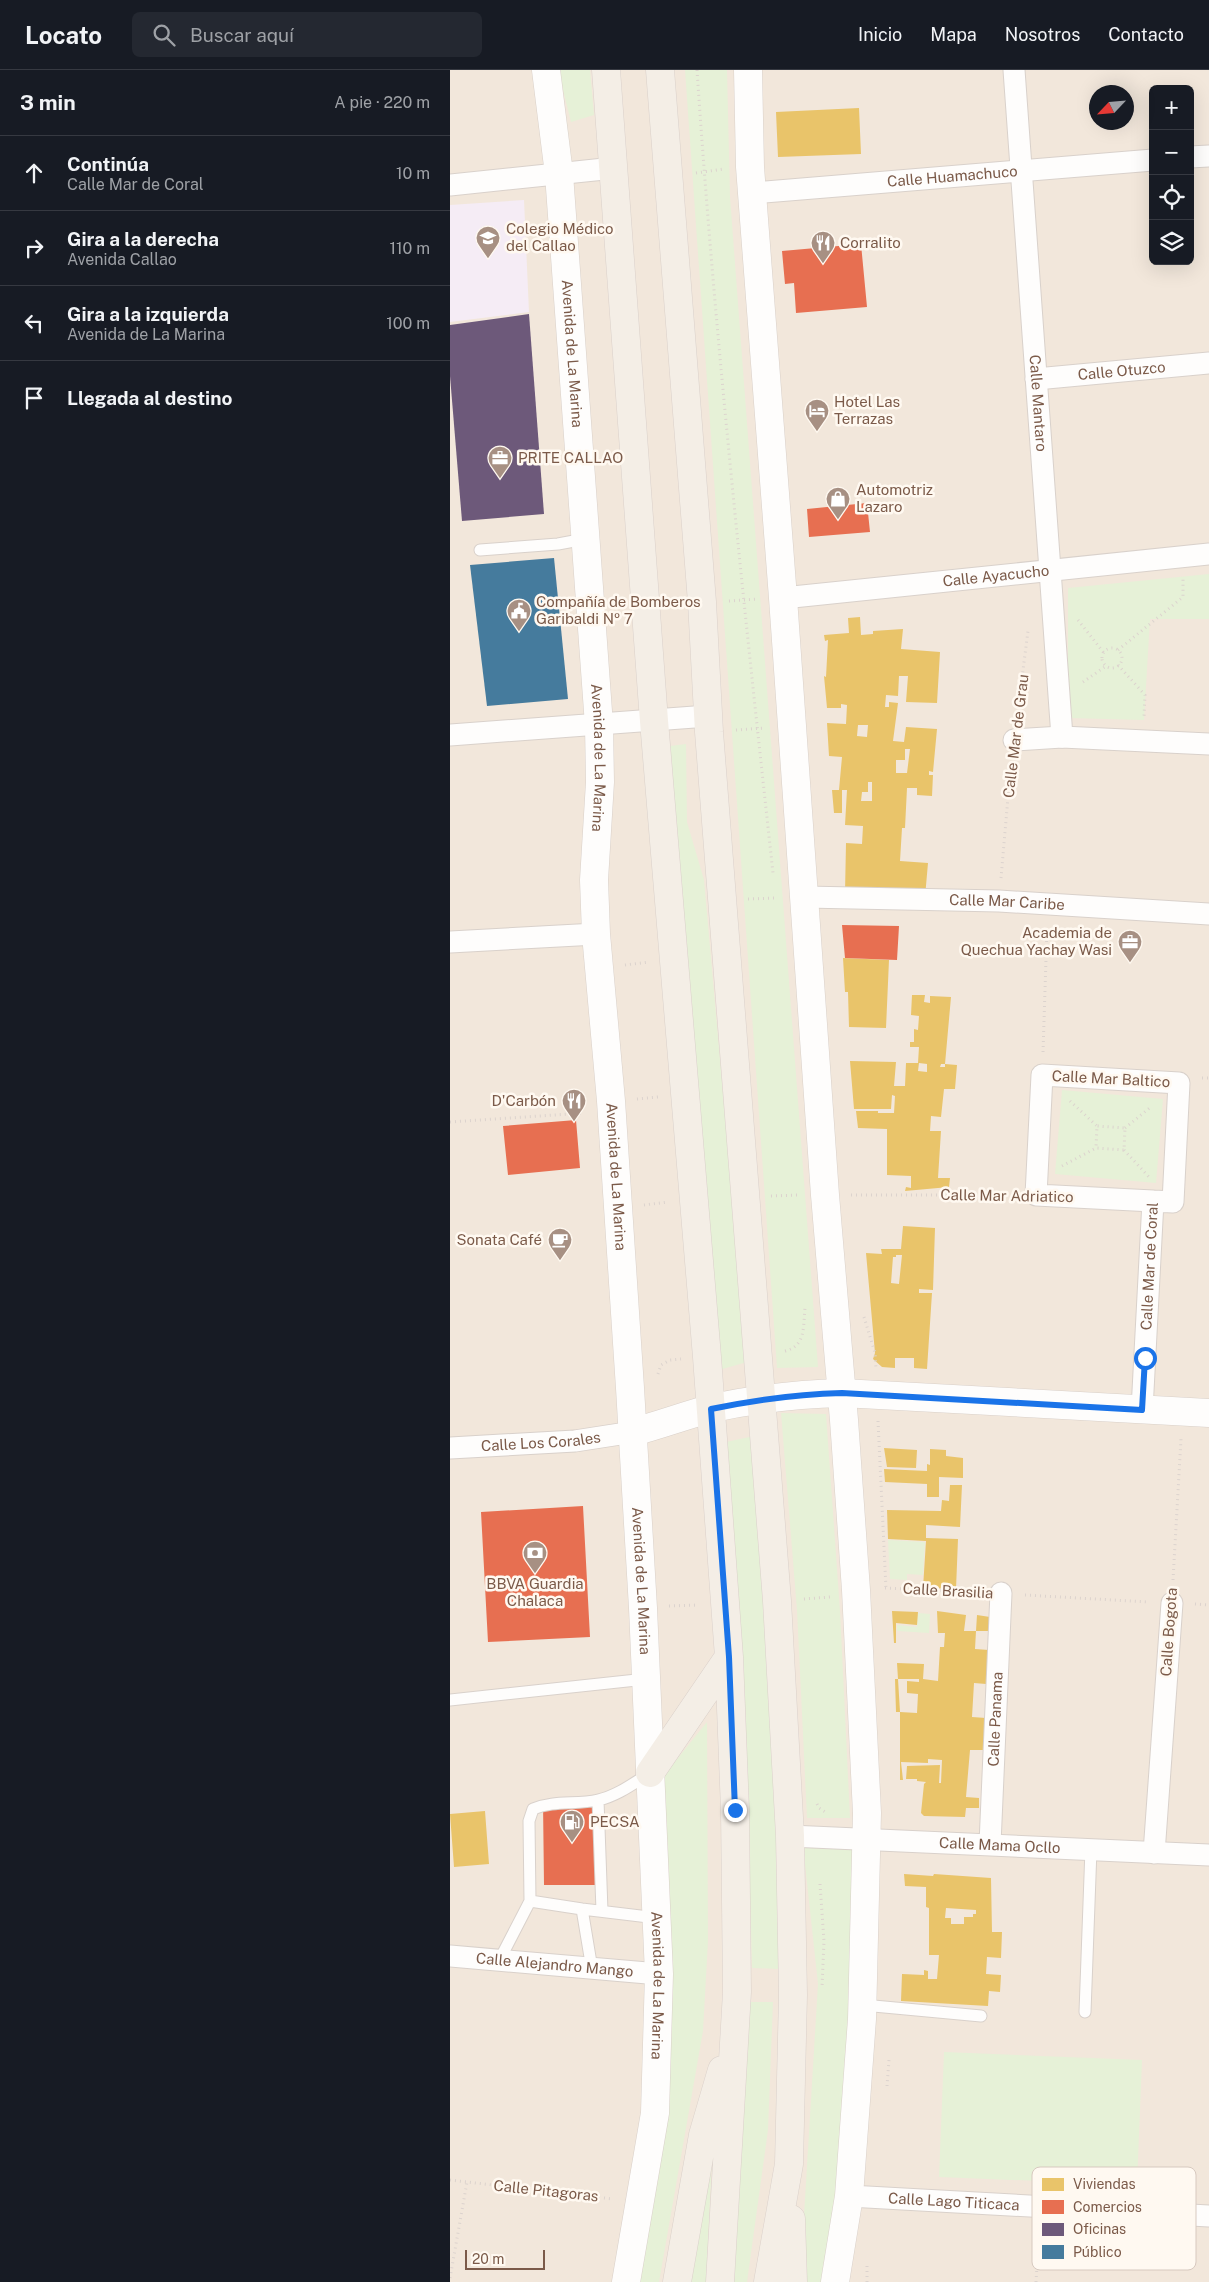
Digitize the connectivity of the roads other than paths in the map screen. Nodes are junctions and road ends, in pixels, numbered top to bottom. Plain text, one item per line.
1 (546, 70) edge
2 (606, 70) edge
3 (660, 70) edge
4 (748, 70) edge
5 (1014, 70) edge
6 (1209, 156) edge
7 (1194, 157) edge
8 (1149, 160) edge
9 (614, 168) junction
10 (1020, 170) junction
11 (559, 174) junction
12 (751, 180) junction
13 (450, 185) edge
14 (1209, 363) edge
15 (1036, 379) junction
16 (586, 538) junction
17 (480, 550) dead end
18 (1209, 554) edge
19 (1050, 569) junction
20 (783, 598) junction
21 (654, 721) junction
22 (708, 724) junction
23 (599, 725) junction
24 (450, 735) edge
25 (1062, 737) junction
26 (1014, 740) road end
27 (1209, 744) edge
28 (805, 897) junction
29 (1209, 914) edge
30 (596, 934) junction
31 (450, 942) edge
32 (1179, 1083) joint
33 (1036, 1187) joint
34 (1153, 1201) junction
35 (842, 1393) junction
36 (761, 1399) junction
37 (711, 1409) junction
38 (1142, 1410) junction
39 (1209, 1413) edge
40 (633, 1432) junction
41 (450, 1448) edge
42 (1001, 1594) road end
43 (1172, 1603) road end
44 (729, 1657) junction
45 (646, 1679) junction
46 (450, 1700) edge
47 (650, 1773) junction
48 (598, 1800) junction
49 (790, 1836) junction
50 (868, 1838) junction
51 (990, 1844) junction
52 (1091, 1849) junction
53 (1154, 1853) junction
54 (1209, 1855) edge
55 (530, 1901) junction
56 (582, 1909) junction
57 (602, 1911) junction
58 (657, 1918) junction
59 (450, 1956) edge
60 (500, 1959) junction
61 (592, 1969) junction
62 (659, 1974) junction
63 (863, 2005) junction
64 (1085, 2012) dead end
65 (981, 2016) dead end
66 (736, 2026) junction
67 (789, 2164) junction
68 (849, 2196) junction
69 (1032, 2207) edge
70 (1196, 2215) edge
71 (1209, 2216) edge
72 (626, 2282) edge
73 (677, 2282) edge
74 (720, 2282) edge
75 (768, 2282) edge
76 (793, 2282) edge
77 (835, 2282) edge

1 - 11 main road, Avenida de La Marina
2 - 9 main road
3 - 22 main road
4 - 12 main road
5 - 10 street, Calle Mantaro
6 - 7 street
8 - 10 street, Calle Huamachuco
9 - 11 street
9 - 21 main road
10 - 12 street, Calle Huamachuco
10 - 15 street, Calle Mantaro
11 - 13 street
11 - 16 main road, Avenida de La Marina
12 - 20 main road
14 - 15 street, Calle Otuzco
15 - 19 street, Calle Mantaro
16 - 17 lane
16 - 23 main road, Avenida de La Marina
18 - 19 street, Calle Ayacucho
19 - 20 street, Calle Ayacucho
19 - 25 street, Calle Mantaro
20 - 28 main road
21 - 22 street
21 - 23 street
21 - 37 main road
22 - 36 main road
23 - 24 street
23 - 30 main road, Avenida de La Marina
25 - 26 street
25 - 27 street
28 - 29 street, Calle Mar Caribe
28 - 35 main road
30 - 31 street
30 - 40 main road, Avenida de La Marina
32 - 33 street, Calle Mar Baltico
32 - 34 street, Calle Mar de Coral
33 - 34 street, Calle Mar Adriatico
34 - 38 street, Calle Mar de Coral
35 - 36 main road
35 - 38 main road
35 - 50 main road
36 - 37 main road
36 - 49 main road
37 - 40 main road
37 - 44 main road
38 - 39 main road
40 - 41 street, Calle Los Corales
40 - 45 main road, Avenida de La Marina
42 - 51 street, Calle Panama
43 - 53 street, Calle Bogota
44 - 47 main road
44 - 66 main road
45 - 46 lane
45 - 47 main road, Avenida de La Marina
47 - 48 lane
47 - 58 main road, Avenida de La Marina
48 - 55 lane
48 - 57 lane
49 - 50 street, Calle Mama Ocllo
49 - 67 main road
50 - 51 street, Calle Mama Ocllo
50 - 63 main road
51 - 52 street, Calle Mama Ocllo
52 - 53 street, Calle Mama Ocllo
52 - 64 lane
53 - 54 street, Calle Mama Ocllo
55 - 56 lane
55 - 60 lane
56 - 57 lane
56 - 61 lane
57 - 58 lane
58 - 62 main road, Avenida de La Marina
59 - 60 street, Calle Alejandro Mango
60 - 61 street, Calle Alejandro Mango
61 - 62 street, Calle Alejandro Mango
62 - 72 main road, Avenida de La Marina
63 - 65 lane
63 - 68 main road
66 - 73 main road
66 - 74 main road
67 - 75 main road
67 - 76 main road
68 - 69 street, Calle Lago Titicaca
68 - 77 main road
70 - 71 street, Calle Lago Titicaca

